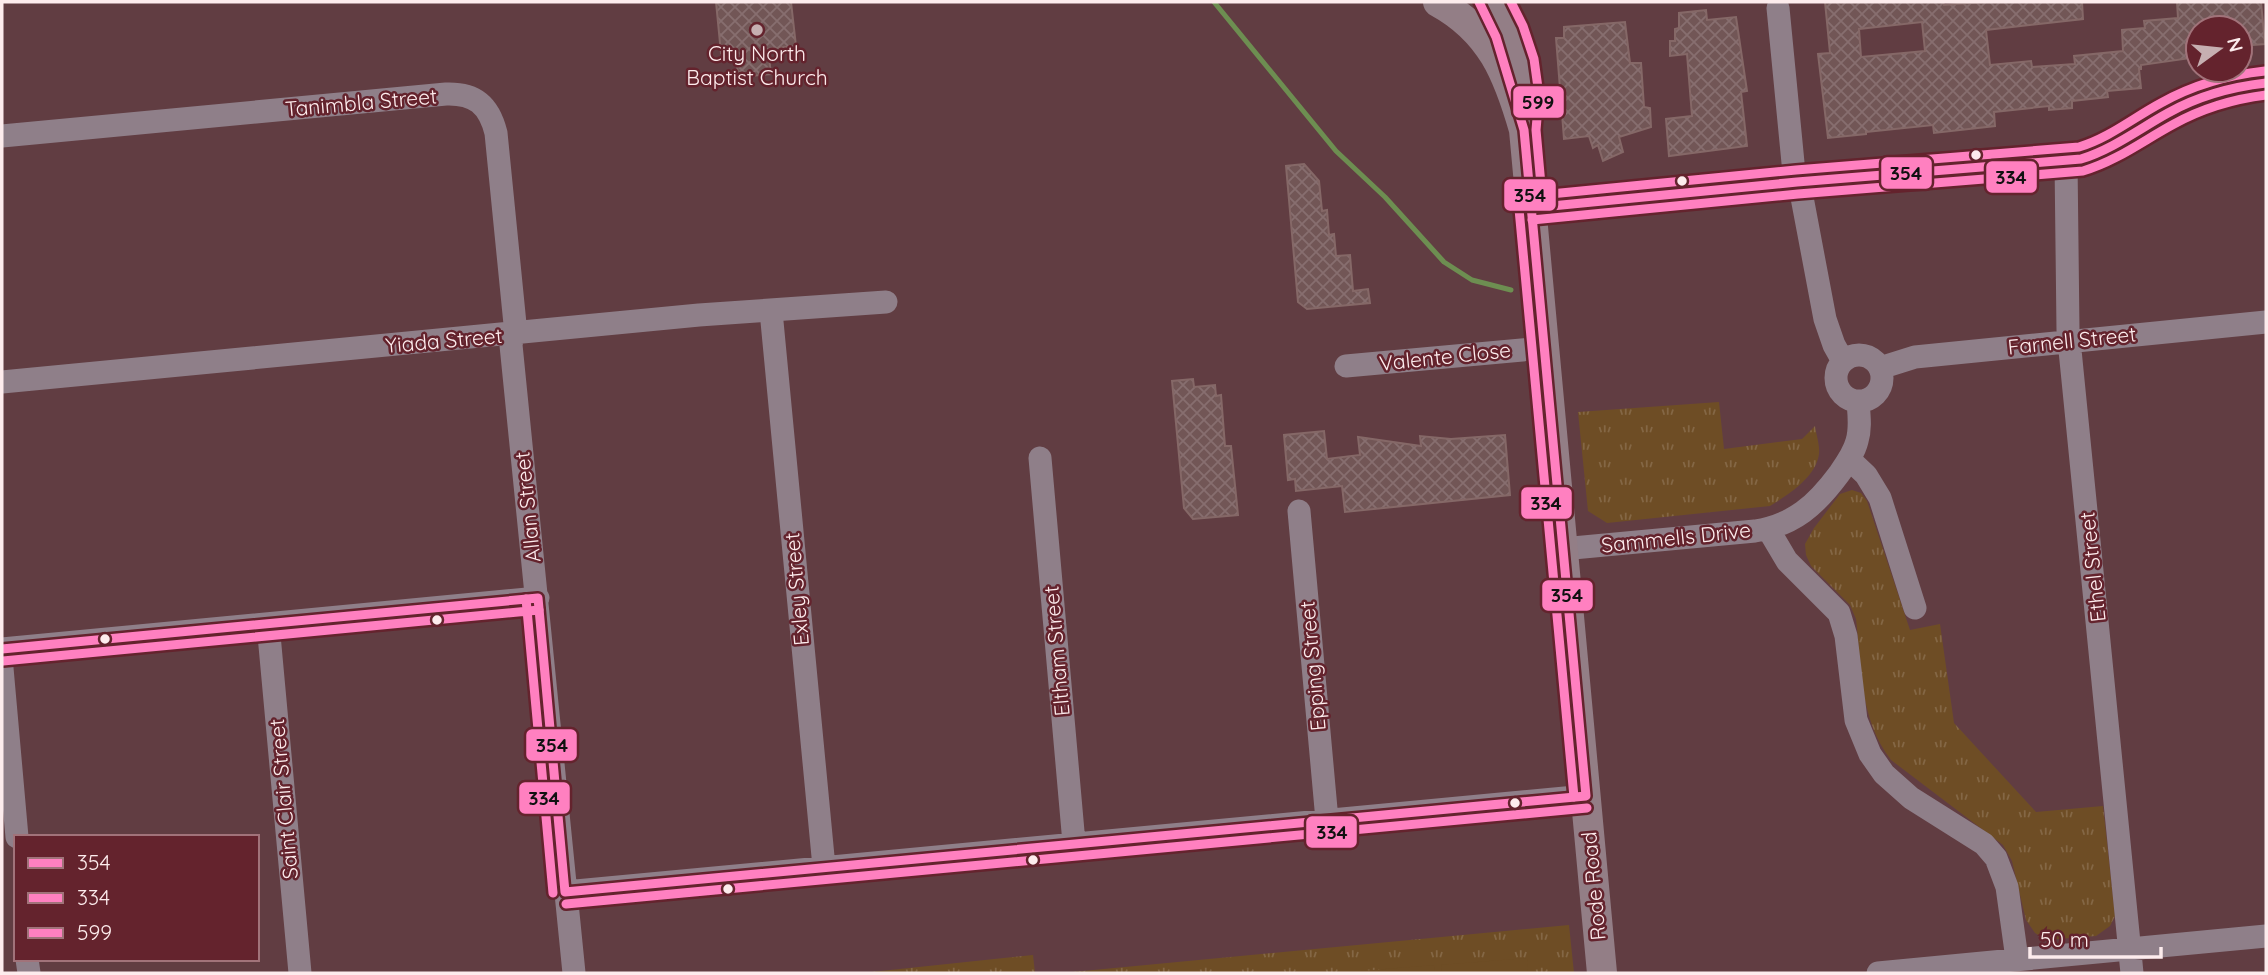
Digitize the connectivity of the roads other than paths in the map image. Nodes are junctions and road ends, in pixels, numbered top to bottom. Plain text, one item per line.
1 (1438, 2) edge
2 (1479, 2) edge
3 (1497, 2) edge
4 (1778, 8) dead end
5 (1507, 78) junction
6 (2266, 83) edge
7 (1524, 130) junction
8 (2, 136) edge
9 (2066, 161) junction
10 (1797, 182) junction
11 (1531, 208) junction
12 (886, 302) dead end
13 (771, 311) junction
14 (2266, 322) edge
15 (513, 335) junction
16 (2070, 341) junction
17 (1544, 348) junction
18 (1843, 361) junction
19 (1346, 366) dead end
20 (1880, 368) junction
21 (2, 382) edge
22 (1858, 402) junction
23 (1040, 458) dead end
24 (1849, 459) junction
25 (1299, 511) dead end
26 (1768, 529) junction
27 (1562, 549) junction
28 (538, 598) junction
29 (1915, 608) dead end
30 (268, 624) junction
31 (2, 649) edge
32 (2, 668) edge
33 (1586, 796) junction
34 (1327, 820) junction
35 (17, 835) edge
36 (1074, 843) junction
37 (824, 867) junction
38 (565, 892) junction
39 (2266, 936) edge
40 (2130, 949) junction
41 (2017, 959) junction
42 (300, 973) edge
43 (574, 973) edge
44 (1602, 973) edge
45 (1878, 973) edge
46 (2132, 973) edge

1 - 5 main road, Rode Road
2 - 5 main road
3 - 7 main road, Rode Road
4 - 10 street
5 - 7 main road, Rode Road
6 - 9 street
7 - 11 main road, Rode Road
8 - 15 street, Tanimbla Street
9 - 10 street
9 - 16 street, Ethel Street
10 - 11 street
10 - 18 street
11 - 17 main road, Rode Road
12 - 13 street, Yiada Street
13 - 15 street, Yiada Street
13 - 37 street, Exley Street
14 - 16 street, Farnell Street
15 - 21 street, Yiada Street
15 - 28 street, Allan Street
16 - 20 street, Farnell Street
16 - 40 street, Ethel Street
17 - 19 street, Valente Close
17 - 27 main road, Rode Road
18 - 20 street
18 - 22 street
20 - 22 street
22 - 24 street
23 - 36 street, Eltham Street
24 - 26 street
24 - 29 street
25 - 34 street, Epping Street
26 - 27 street, Sammells Drive
26 - 41 street, Sammells Drive
27 - 33 main road, Rode Road
28 - 30 street
28 - 38 street, Allan Street
30 - 31 street
30 - 42 street, Saint Clair Street
32 - 35 street
33 - 34 street
33 - 44 main road, Rode Road
34 - 36 street
36 - 37 street
37 - 38 street
38 - 43 street, Allan Street
39 - 40 street
40 - 41 street
40 - 46 street, Ethel Street
41 - 45 street

